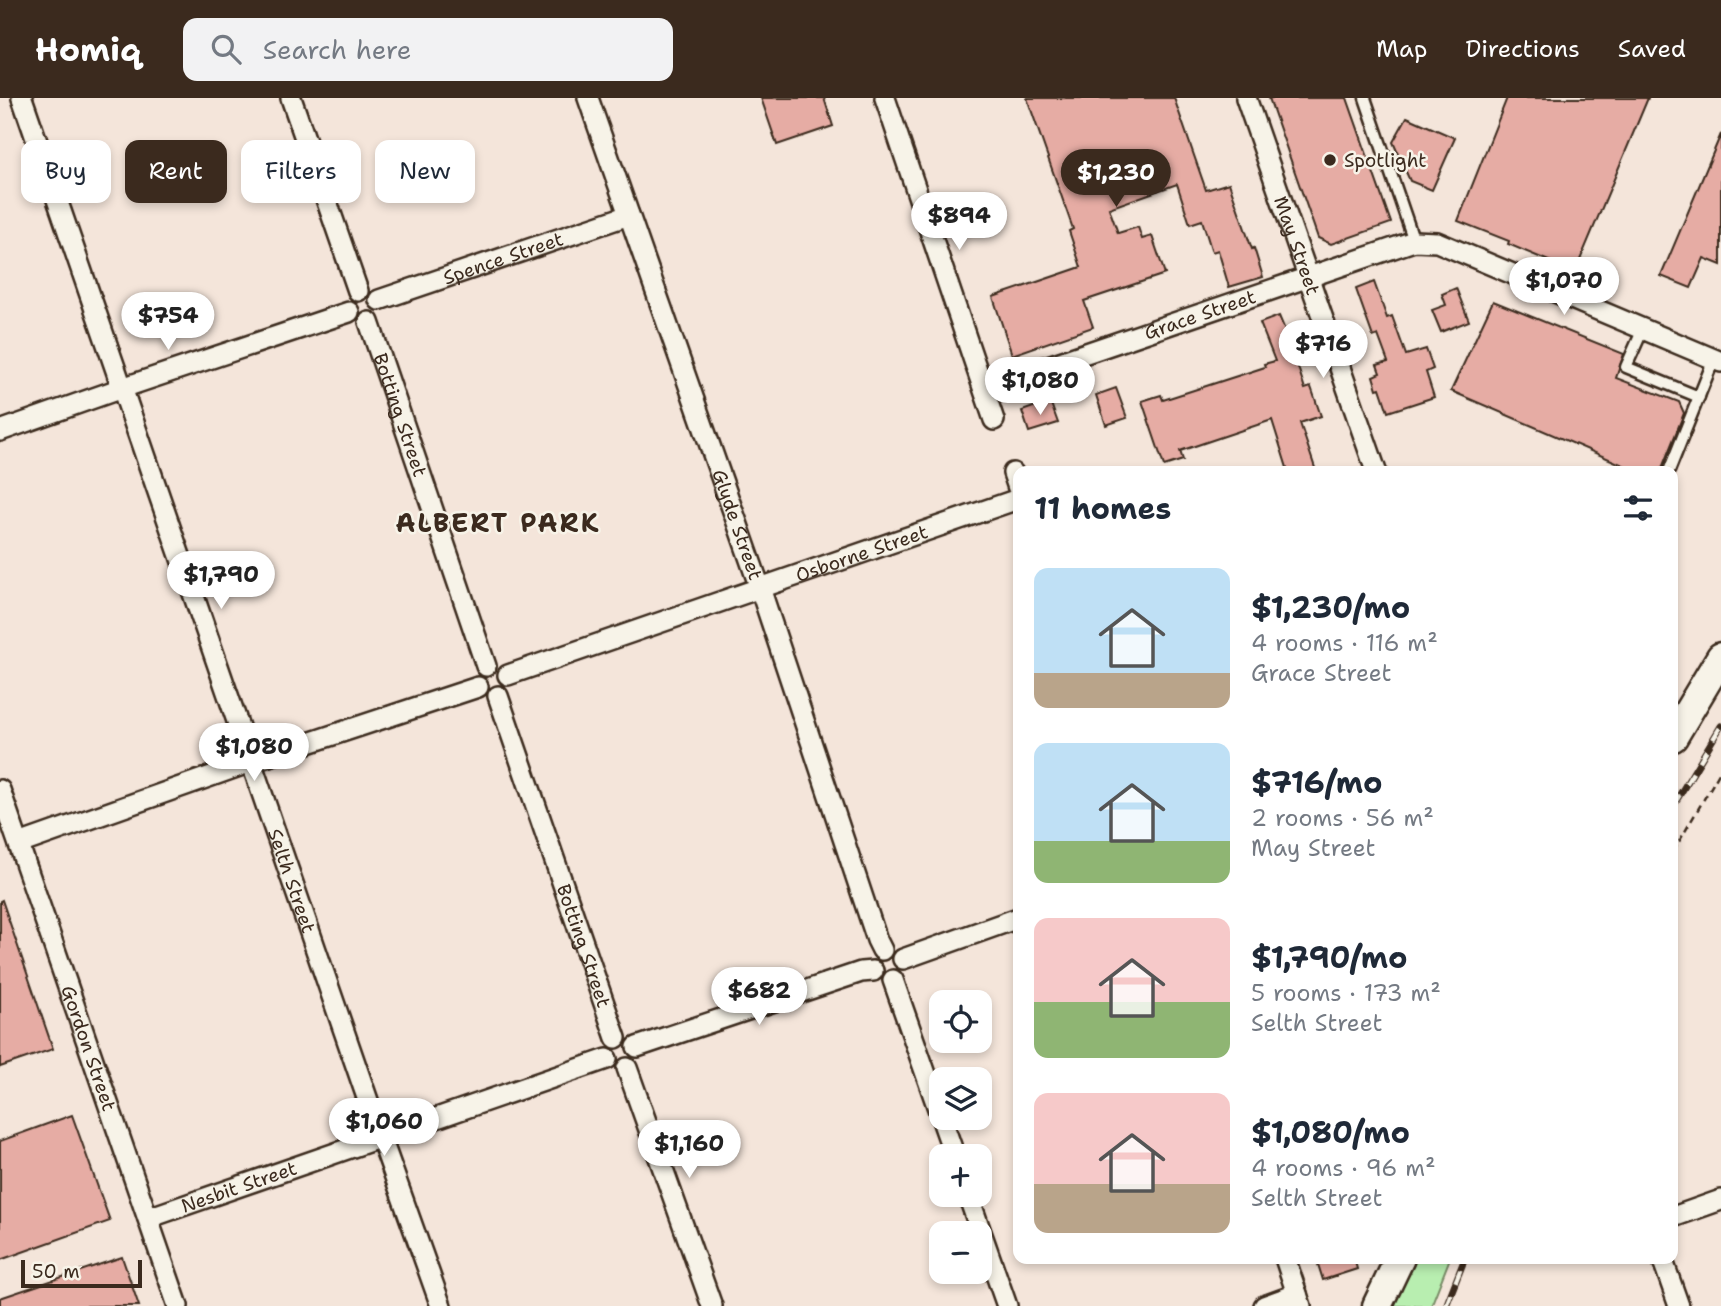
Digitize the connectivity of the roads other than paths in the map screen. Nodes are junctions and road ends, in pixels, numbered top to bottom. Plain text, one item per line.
1 (22, 98) edge
2 (291, 98) edge
3 (588, 98) edge
4 (885, 98) edge
5 (1246, 98) edge
6 (1365, 98) edge
7 (629, 215) junction
8 (1414, 241) junction
9 (1309, 276) junction
10 (358, 291) junction
11 (379, 300) junction
12 (349, 312) junction
13 (369, 321) junction
14 (1643, 329) junction
15 (1718, 360) edge
16 (122, 388) junction
17 (984, 388) junction
18 (1699, 397) junction
19 (994, 420) dead end
20 (0, 431) edge
21 (1374, 466) edge
22 (1671, 466) edge
23 (1013, 501) edge
24 (760, 588) junction
25 (1721, 657) edge
26 (486, 666) junction
27 (508, 675) junction
28 (478, 687) junction
29 (498, 696) junction
30 (1678, 729) edge
31 (251, 762) junction
32 (0, 790) edge
33 (19, 844) junction
34 (1013, 920) edge
35 (882, 950) junction
36 (903, 959) junction
37 (873, 971) junction
38 (894, 980) junction
39 (615, 1038) junction
40 (637, 1047) junction
41 (607, 1059) junction
42 (627, 1068) junction
43 (381, 1137) junction
44 (951, 1144) edge
45 (1721, 1200) edge
46 (972, 1207) edge
47 (1678, 1215) edge
48 (148, 1218) junction
49 (1287, 1264) edge
50 (1397, 1264) edge
51 (1664, 1264) edge
52 (1299, 1300) edge
53 (178, 1306) edge
54 (441, 1306) edge
55 (712, 1306) edge
56 (1007, 1306) edge
57 (1264, 1306) edge
58 (1377, 1306) edge
59 (1679, 1306) edge

1 - 16 street, Selth Street
2 - 10 street
3 - 7 street, Glyde Street
4 - 17 street
5 - 9 street, May Street
6 - 8 lane
7 - 11 street, Spence Street
7 - 24 street, Glyde Street
8 - 9 street, Grace Street
8 - 14 street
9 - 17 street, Grace Street
9 - 21 street, May Street
10 - 11 street
10 - 12 street
11 - 13 street
12 - 13 street
12 - 16 street
13 - 26 street, Botting Street
14 - 15 street
14 - 18 lane
15 - 18 lane
16 - 20 street
16 - 31 street, Selth Street
17 - 19 street
18 - 22 lane
23 - 24 street, Osborne Street
24 - 27 street, Osborne Street
24 - 35 street, Glyde Street
25 - 30 main road
26 - 27 street
26 - 28 street
27 - 29 street
28 - 29 street
28 - 31 street
29 - 39 street, Botting Street
31 - 33 street
31 - 43 street, Selth Street
32 - 33 street, Gordon Street
33 - 48 street, Gordon Street
34 - 36 street
35 - 36 street
35 - 37 street
36 - 38 street
37 - 38 street
37 - 40 street
38 - 44 street
39 - 40 street
39 - 41 street
40 - 42 street
41 - 42 street
41 - 43 street, Nesbit Street
42 - 55 street
43 - 48 street, Nesbit Street
43 - 54 street, Selth Street
45 - 47 street
46 - 56 street
48 - 53 street, Gordon Street
49 - 52 street
50 - 58 main road
51 - 59 street
52 - 57 street

